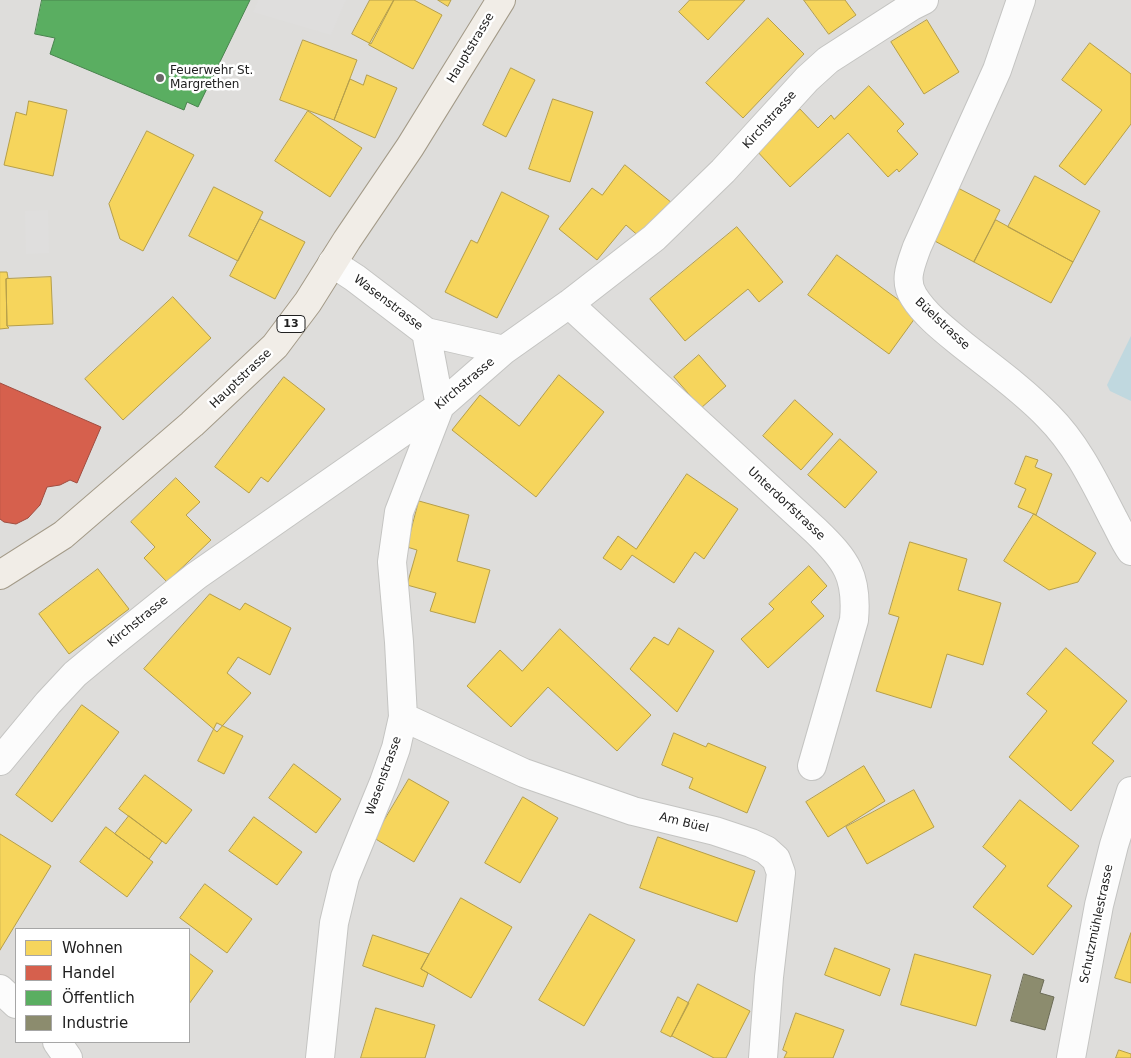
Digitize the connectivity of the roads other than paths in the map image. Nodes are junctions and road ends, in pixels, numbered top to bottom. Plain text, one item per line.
1 (500, 0) edge
2 (924, 0) edge
3 (1021, 0) edge
4 (332, 263) junction
5 (569, 304) junction
6 (426, 332) junction
7 (504, 350) junction
8 (440, 406) junction
9 (1131, 551) edge
10 (0, 575) edge
11 (403, 717) junction
12 (0, 761) edge
13 (812, 766) dead end
14 (1131, 791) edge
15 (0, 990) edge
16 (15, 1003) edge
17 (58, 1043) edge
18 (68, 1058) edge
19 (320, 1058) edge
20 (762, 1058) edge
21 (1071, 1058) edge

1 - 4 main road, Hauptstrasse / 13
2 - 5 street, Kirchstrasse
3 - 9 street, Büelstrasse
4 - 6 street, Wasenstrasse
4 - 10 main road, Hauptstrasse / 13
5 - 7 street, Kirchstrasse
5 - 13 street, Unterdorfstrasse
6 - 7 street, Wasenstrasse
6 - 8 street
7 - 8 street, Kirchstrasse
8 - 11 street, Wasenstrasse
8 - 12 street, Kirchstrasse
11 - 19 street, Wasenstrasse
11 - 20 street, Am Büel
14 - 21 street, Schutzmühlestrasse
15 - 16 street
17 - 18 street

